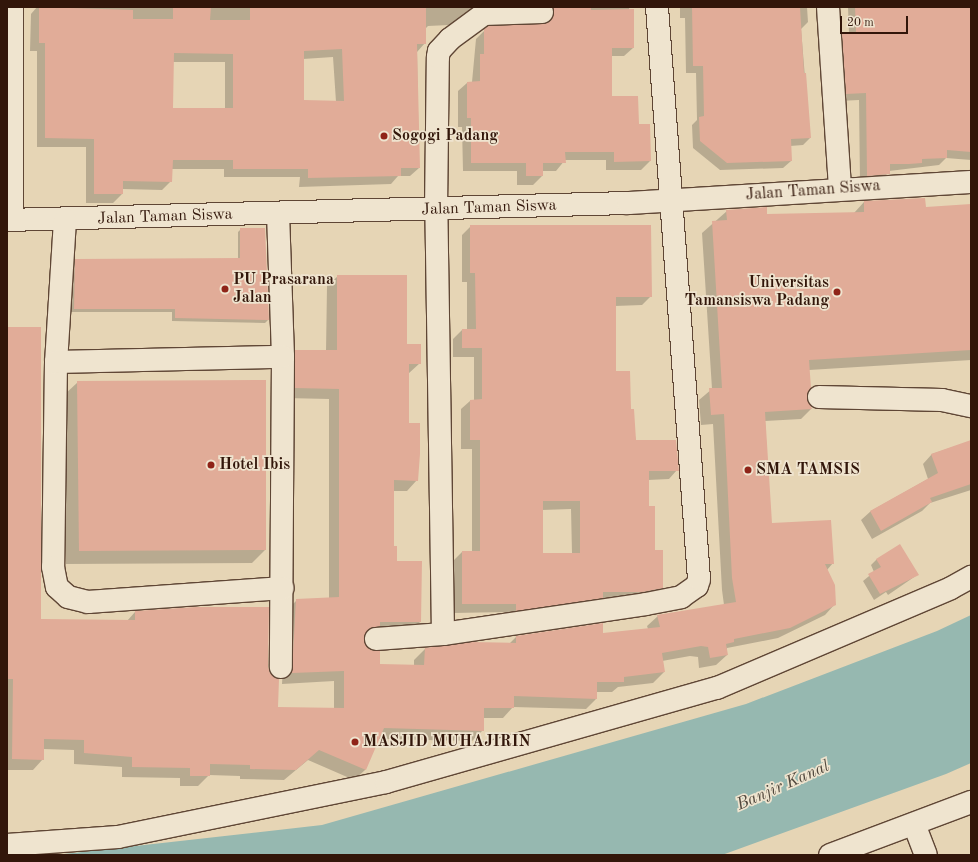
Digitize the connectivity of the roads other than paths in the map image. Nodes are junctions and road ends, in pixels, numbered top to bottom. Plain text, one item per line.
1 (12, 7) edge
2 (657, 7) edge
3 (828, 7) edge
4 (484, 11) edge
5 (542, 12) dead end
6 (971, 182) edge
7 (840, 189) junction
8 (671, 201) junction
9 (436, 210) junction
10 (278, 213) junction
11 (9, 220) edge
12 (65, 220) junction
13 (283, 357) junction
14 (56, 362) junction
15 (819, 396) dead end
16 (971, 406) edge
17 (971, 577) edge
18 (282, 588) junction
19 (443, 634) junction
20 (376, 639) dead end
21 (282, 667) dead end
22 (971, 802) edge
23 (914, 824) junction
24 (7, 845) edge
25 (830, 855) edge
26 (926, 855) edge

1 - 11 street
2 - 8 street
3 - 7 street
4 - 5 street
4 - 9 street
6 - 7 street, Jalan Taman Siswa
7 - 8 street, Jalan Taman Siswa
8 - 9 street, Jalan Taman Siswa
8 - 19 street
9 - 10 street, Jalan Taman Siswa
9 - 19 street
10 - 12 street, Jalan Taman Siswa
10 - 13 street
11 - 12 street, Jalan Taman Siswa
12 - 14 street
13 - 14 street
13 - 18 street
14 - 18 street
15 - 16 street
17 - 24 street
18 - 21 street
19 - 20 street
22 - 23 street
23 - 25 street
23 - 26 street

